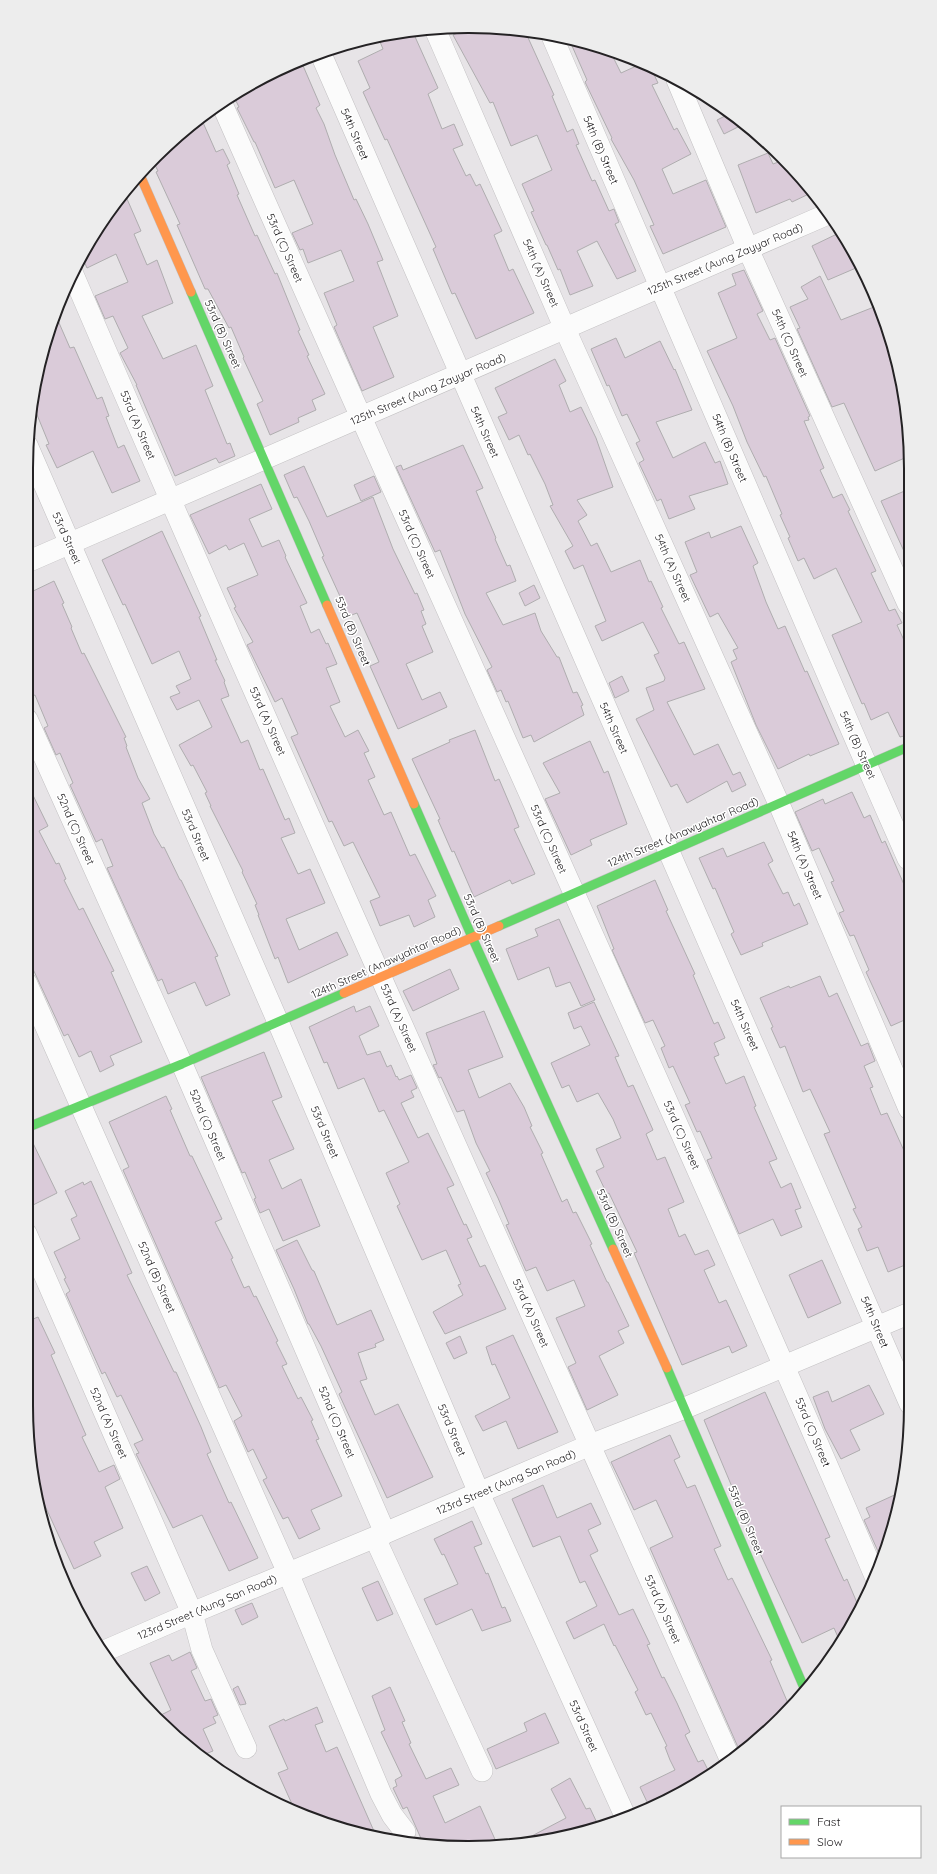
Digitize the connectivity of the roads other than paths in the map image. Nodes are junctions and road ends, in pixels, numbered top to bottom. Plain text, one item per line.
1 (436, 34) edge
2 (554, 41) edge
3 (323, 58) edge
4 (680, 88) edge
5 (224, 108) edge
6 (142, 180) edge
7 (823, 216) edge
8 (748, 249) junction
9 (76, 281) edge
10 (660, 287) junction
11 (565, 329) junction
12 (460, 375) junction
13 (360, 418) junction
14 (265, 459) junction
15 (33, 460) edge
16 (170, 500) junction
17 (70, 544) junction
18 (33, 559) edge
19 (904, 595) edge
20 (33, 732) edge
21 (904, 749) edge
22 (866, 766) junction
23 (779, 804) junction
24 (904, 850) edge
25 (668, 852) junction
26 (573, 892) junction
27 (472, 937) junction
28 (380, 977) junction
29 (33, 998) edge
30 (278, 1022) junction
31 (182, 1064) junction
32 (904, 1097) edge
33 (80, 1104) junction
34 (33, 1125) edge
35 (33, 1249) edge
36 (904, 1316) edge
37 (877, 1327) junction
38 (785, 1366) junction
39 (904, 1390) edge
40 (685, 1408) junction
41 (590, 1445) junction
42 (479, 1493) junction
43 (380, 1536) junction
44 (872, 1569) edge
45 (288, 1573) junction
46 (192, 1613) junction
47 (108, 1649) edge
48 (803, 1685) edge
49 (246, 1748) dead end
50 (728, 1755) edge
51 (482, 1771) dead end
52 (623, 1812) edge
53 (405, 1832) dead end

1 - 11 street, 54th (A) Street
2 - 10 street, 54th (B) Street
3 - 12 street, 54th Street
4 - 8 street, 54th (C) Street
5 - 13 street, 53rd (C) Street
6 - 14 street, 53rd (B) Street
7 - 8 street, 125th Street (Aung Zayyar Road)
8 - 10 street, 125th Street (Aung Zayyar Road)
8 - 19 street, 54th (C) Street
9 - 16 street, 53rd (A) Street
10 - 11 street, 125th Street (Aung Zayyar Road)
10 - 22 street, 54th (B) Street
11 - 12 street, 125th Street (Aung Zayyar Road)
11 - 23 street, 54th (A) Street
12 - 13 street, 125th Street (Aung Zayyar Road)
12 - 25 street, 54th Street
13 - 14 street, 125th Street (Aung Zayyar Road)
13 - 26 street, 53rd (C) Street
14 - 16 street, 125th Street (Aung Zayyar Road)
14 - 27 street, 53rd (B) Street
15 - 17 street, 53rd Street
16 - 17 street, 125th Street (Aung Zayyar Road)
16 - 28 street, 53rd (A) Street
17 - 18 street, 125th Street (Aung Zayyar Road)
17 - 30 street, 53rd Street
20 - 31 street, 52nd (C) Street
21 - 22 street, 124th Street (Anawyahtar Road)
22 - 23 street, 124th Street (Anawyahtar Road)
22 - 24 street, 54th (B) Street
23 - 25 street, 124th Street (Anawyahtar Road)
23 - 32 street, 54th (A) Street
25 - 26 street, 124th Street (Anawyahtar Road)
25 - 37 street, 54th Street
26 - 27 street, 124th Street (Anawyahtar Road)
26 - 38 street, 53rd (C) Street
27 - 28 street, 124th Street (Anawyahtar Road)
27 - 40 street, 53rd (B) Street
28 - 30 street, 124th Street (Anawyahtar Road)
28 - 41 street, 53rd (A) Street
29 - 33 street, 52nd (B) Street
30 - 31 street, 124th Street (Anawyahtar Road)
30 - 42 street, 53rd Street
31 - 33 street, 124th Street (Anawyahtar Road)
31 - 43 street, 52nd (C) Street
33 - 34 street, 124th Street (Anawyahtar Road)
33 - 45 street, 52nd (B) Street
35 - 46 street, 52nd (A) Street
36 - 37 street, 123rd Street (Aung San Road)
37 - 38 street, 123rd Street (Aung San Road)
37 - 39 street, 54th Street
38 - 40 street, 123rd Street (Aung San Road)
38 - 44 street, 53rd (C) Street
40 - 41 street, 123rd Street (Aung San Road)
40 - 48 street, 53rd (B) Street
41 - 42 street, 123rd Street (Aung San Road)
41 - 50 street, 53rd (A) Street
42 - 43 street, 123rd Street (Aung San Road)
42 - 52 street, 53rd Street
43 - 45 street, 123rd Street (Aung San Road)
43 - 51 street, 52nd (C) Street
45 - 46 street, 123rd Street (Aung San Road)
45 - 53 street, 52nd (B) Street
46 - 47 street, 123rd Street (Aung San Road)
46 - 49 street, 52nd (A) Street

